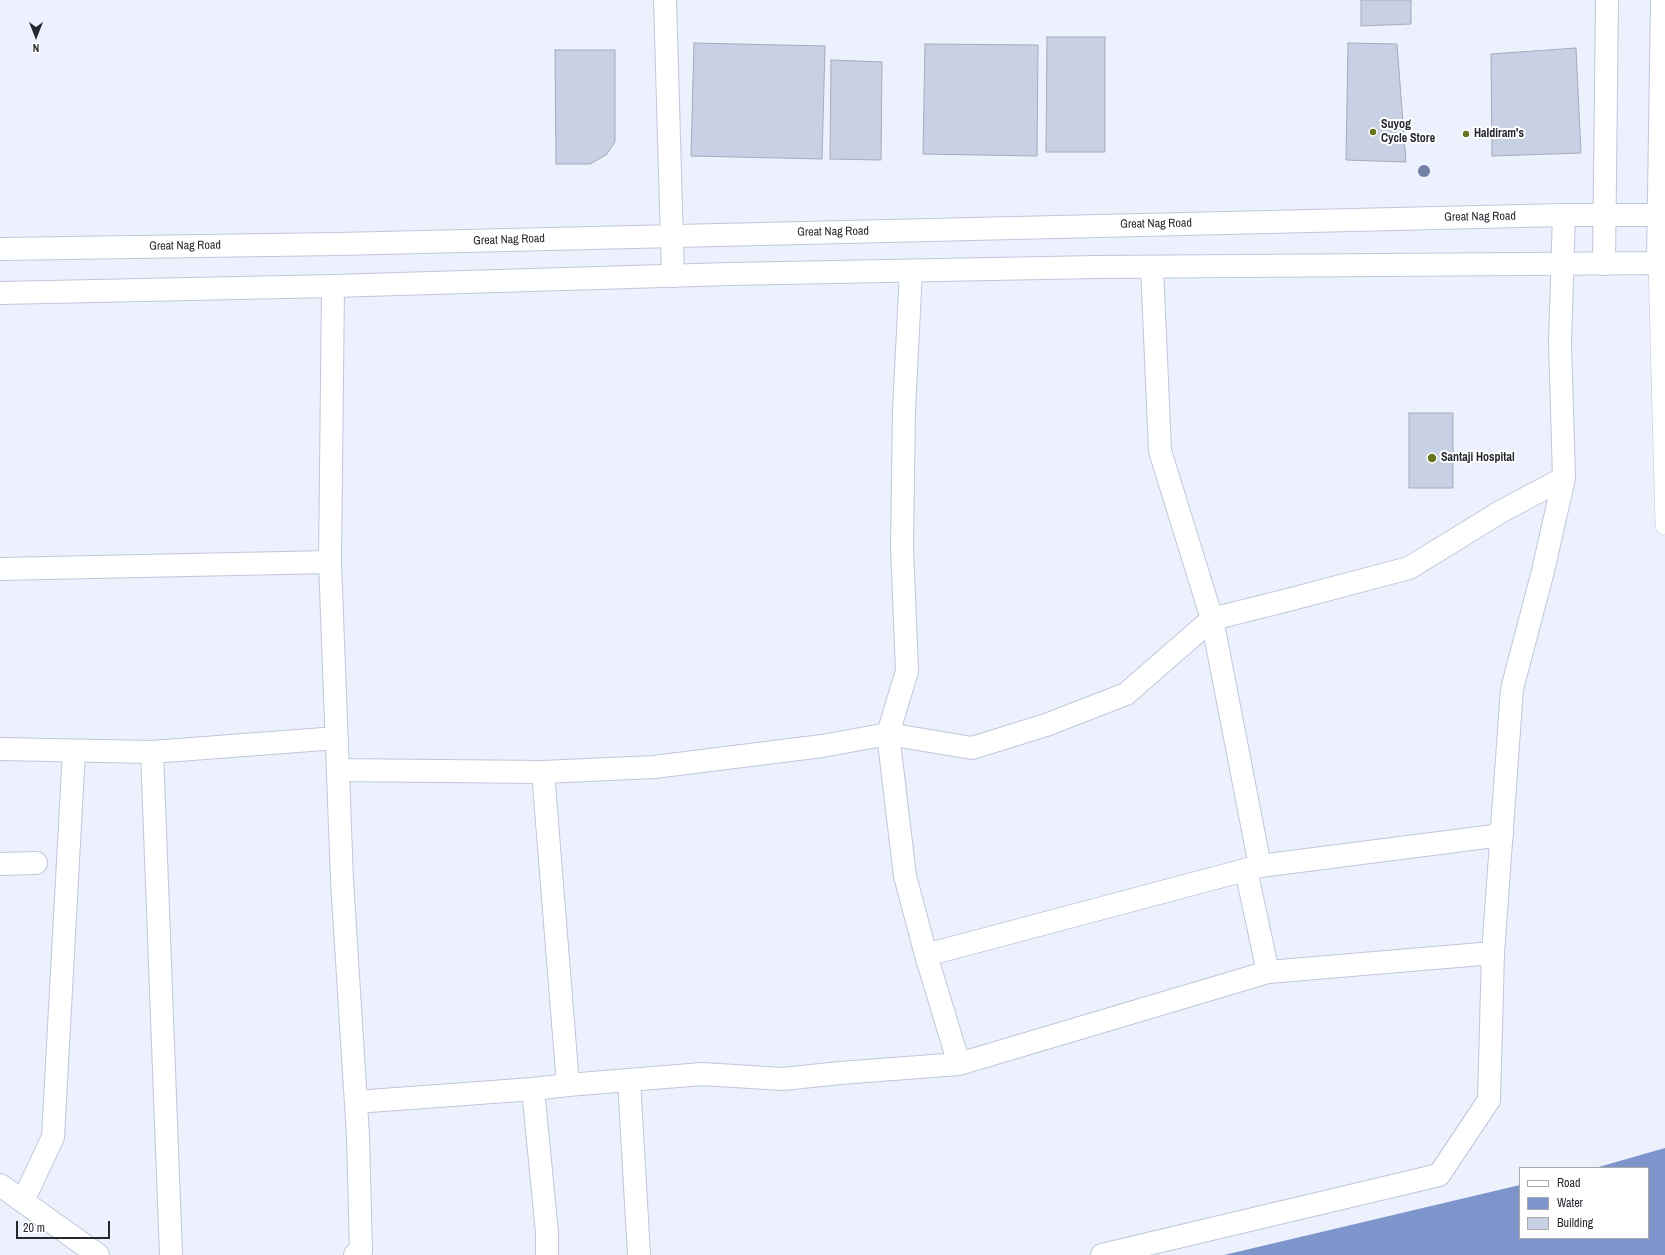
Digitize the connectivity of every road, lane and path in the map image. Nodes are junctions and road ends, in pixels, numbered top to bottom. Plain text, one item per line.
1 (665, 0) edge
2 (1607, 0) edge
3 (1662, 0) edge
4 (1604, 214) junction
5 (1564, 215) junction
6 (1662, 215) edge
7 (673, 235) junction
8 (0, 249) edge
9 (1662, 263) edge
10 (1604, 264) junction
11 (1562, 265) junction
12 (1152, 266) junction
13 (911, 271) junction
14 (674, 276) junction
15 (333, 286) junction
16 (0, 293) edge
17 (1564, 478) junction
18 (1665, 525) edge
19 (330, 562) junction
20 (0, 569) edge
21 (1212, 619) junction
22 (888, 734) junction
23 (337, 738) junction
24 (0, 749) edge
25 (74, 751) junction
26 (152, 752) junction
27 (338, 770) junction
28 (543, 772) junction
29 (1502, 835) junction
30 (36, 863) dead end
31 (0, 864) edge
32 (1253, 868) junction
33 (1493, 953) junction
34 (926, 955) junction
35 (1268, 972) junction
36 (959, 1064) junction
37 (629, 1080) junction
38 (568, 1085) junction
39 (534, 1089) junction
40 (356, 1102) junction
41 (0, 1185) edge
42 (23, 1201) junction
43 (98, 1255) edge
44 (171, 1255) edge
45 (355, 1255) edge
46 (547, 1255) edge
47 (640, 1255) edge
48 (1102, 1255) edge

1 - 7 street
2 - 4 street
3 - 6 street
4 - 5 street, Great Nag Road
4 - 6 street, Great Nag Road
4 - 10 street
5 - 7 street, Great Nag Road
5 - 11 street
6 - 9 street
7 - 8 street, Great Nag Road
7 - 14 street
9 - 10 street
9 - 18 lane
10 - 11 street
11 - 12 street
11 - 17 street
12 - 13 street
12 - 21 street
13 - 14 street
13 - 22 street
14 - 15 street
15 - 16 street
15 - 19 street
17 - 21 street
17 - 29 street
19 - 20 street
19 - 23 street
21 - 22 street
21 - 32 street
22 - 28 street
22 - 34 street
23 - 26 street
23 - 27 street
24 - 25 street
25 - 26 street
25 - 42 street
26 - 44 street
27 - 28 street
27 - 40 street
28 - 38 street
29 - 32 street
29 - 33 street
30 - 31 street
32 - 34 street
32 - 35 street
33 - 35 street
33 - 48 street
34 - 36 street
35 - 36 street
36 - 37 street
37 - 38 street
37 - 47 street
38 - 39 street
39 - 40 street
39 - 46 street
40 - 45 street
41 - 42 street
42 - 43 street

